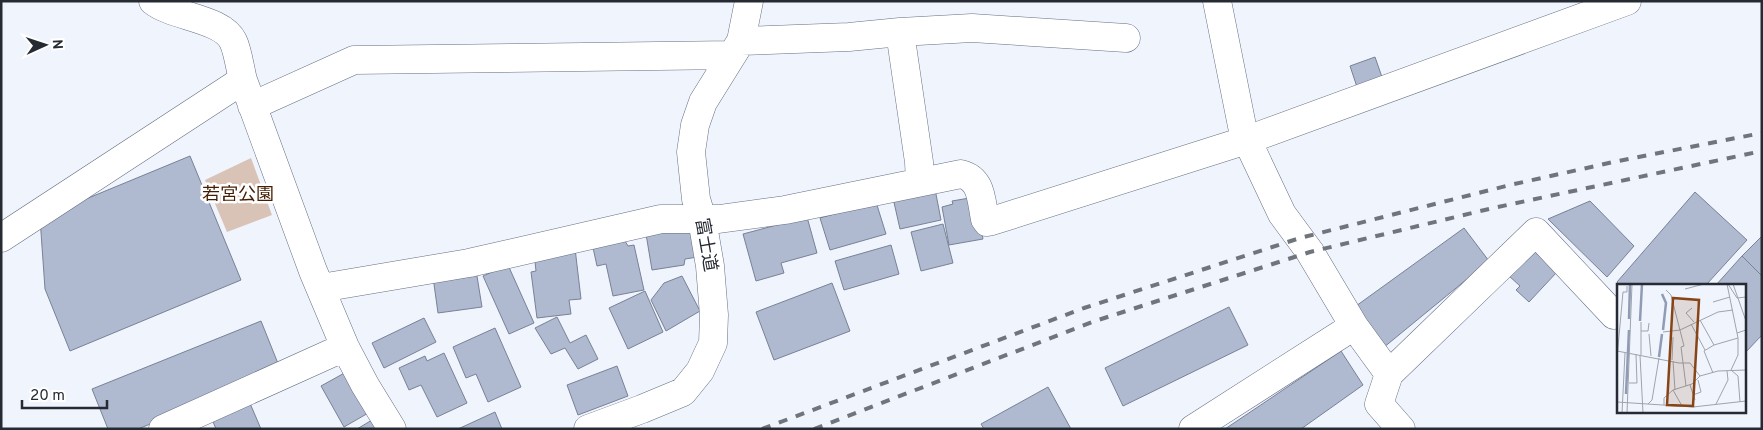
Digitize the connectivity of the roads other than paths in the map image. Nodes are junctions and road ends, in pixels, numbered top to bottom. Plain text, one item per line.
1 (153, 1) edge
2 (749, 1) edge
3 (1217, 1) edge
4 (1627, 1) edge
5 (900, 32) junction
6 (1126, 38) dead end
7 (737, 48) junction
8 (243, 80) junction
9 (252, 106) junction
10 (1247, 140) junction
11 (920, 182) junction
12 (702, 219) junction
13 (1, 238) edge
14 (321, 288) junction
15 (1614, 315) dead end
16 (1354, 326) junction
17 (345, 348) junction
18 (1389, 374) junction
19 (191, 424) edge
20 (163, 429) edge
21 (392, 429) edge
22 (588, 429) edge
23 (1193, 429) edge
24 (1401, 429) edge

1 - 8 street
2 - 7 street, 富士道
3 - 10 street
4 - 10 street
5 - 6 street
5 - 7 street
5 - 11 street
7 - 9 street
7 - 12 street, 富士道
8 - 9 street
8 - 13 street
9 - 14 street
10 - 11 street
10 - 16 street
11 - 12 street
12 - 14 street
12 - 22 street, 富士道
14 - 17 street
15 - 18 street
16 - 18 street
16 - 23 street
17 - 19 street
17 - 21 street
18 - 24 street
19 - 20 street

